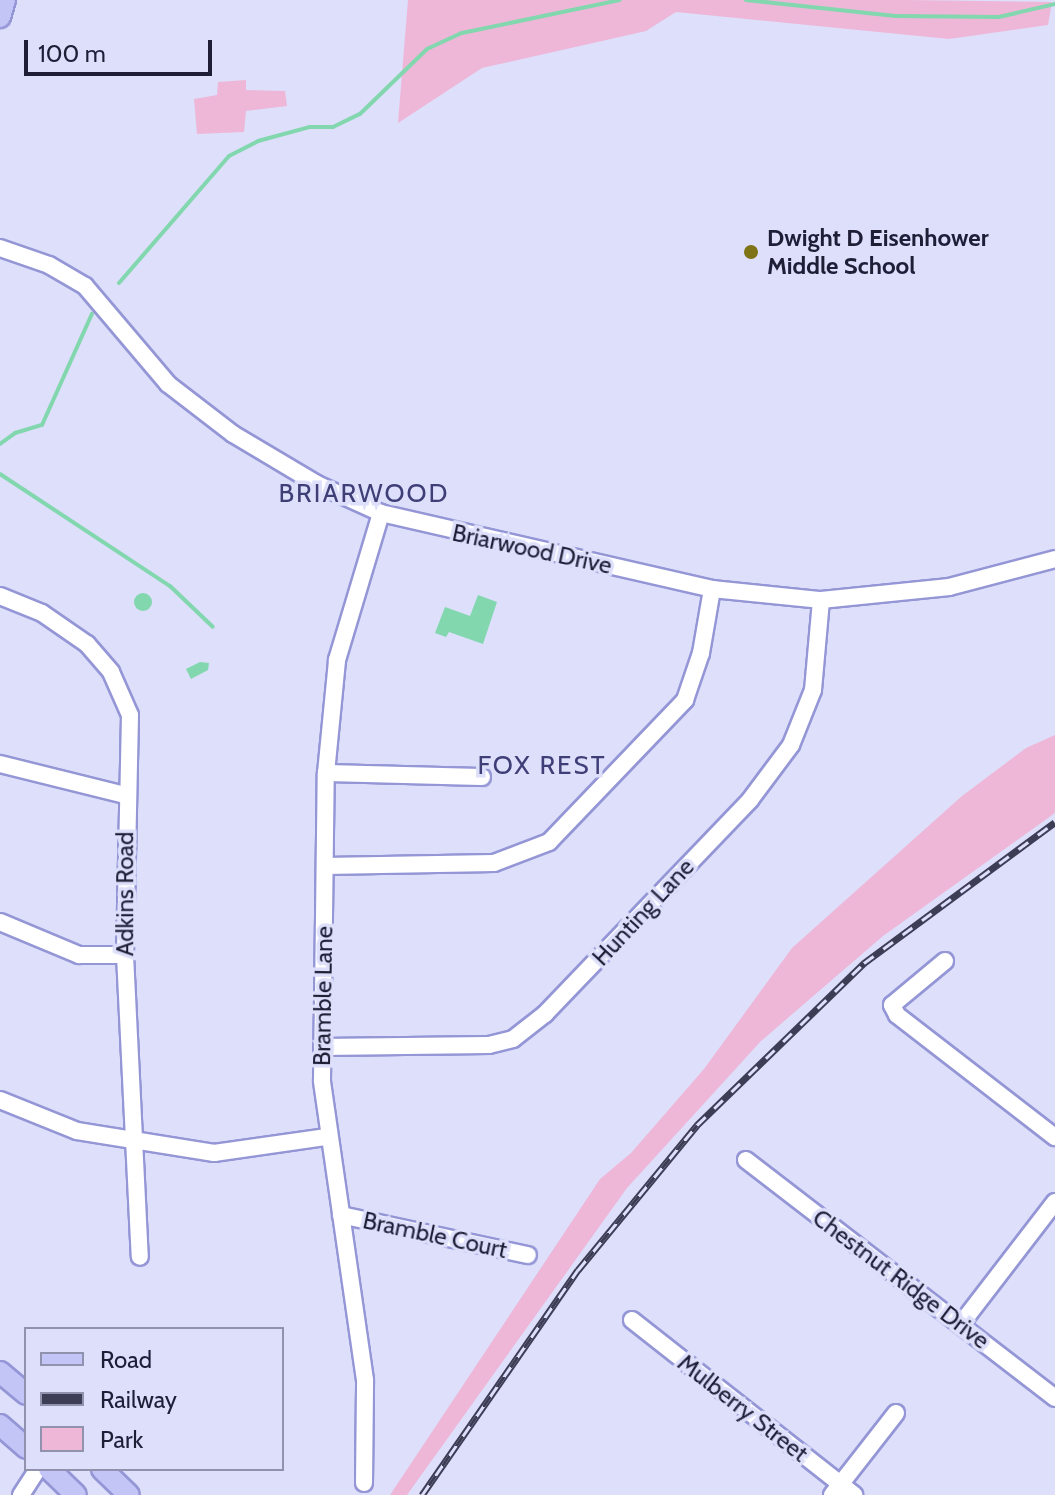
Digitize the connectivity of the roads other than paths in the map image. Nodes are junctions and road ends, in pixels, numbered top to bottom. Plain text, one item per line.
1 (5, 0) edge
2 (0, 17) edge
3 (0, 248) edge
4 (381, 513) junction
5 (1055, 559) edge
6 (712, 589) junction
7 (0, 596) edge
8 (821, 600) junction
9 (0, 764) edge
10 (326, 773) junction
11 (482, 777) dead end
12 (125, 795) junction
13 (325, 866) junction
14 (0, 922) edge
15 (125, 955) junction
16 (945, 961) dead end
17 (322, 1047) junction
18 (0, 1100) edge
19 (327, 1137) junction
20 (1055, 1137) edge
21 (136, 1141) junction
22 (746, 1160) dead end
23 (1055, 1202) edge
24 (341, 1215) junction
25 (528, 1255) dead end
26 (140, 1257) dead end
27 (632, 1320) dead end
28 (961, 1324) junction
29 (0, 1372) edge
30 (24, 1392) edge
31 (1055, 1398) edge
32 (896, 1413) dead end
33 (0, 1425) edge
34 (24, 1446) edge
35 (37, 1471) edge
36 (51, 1471) edge
37 (104, 1471) edge
38 (364, 1483) dead end
39 (842, 1492) edge
40 (21, 1495) edge
41 (76, 1495) edge
42 (129, 1495) edge

1 - 2 main road
3 - 4 street, Briarwood Drive
4 - 6 street, Briarwood Drive
4 - 10 street, Bramble Lane
5 - 8 street, Briarwood Drive
6 - 8 street, Briarwood Drive
6 - 13 street
7 - 12 street, Adkins Road
8 - 17 street, Hunting Lane
9 - 12 street
10 - 11 street
10 - 13 street, Bramble Lane
12 - 15 street, Adkins Road
13 - 17 street, Bramble Lane
14 - 15 street
15 - 21 street, Adkins Road
16 - 20 street
17 - 19 street, Bramble Lane
18 - 21 street
19 - 21 street
19 - 24 street, Bramble Lane
21 - 26 street, Adkins Road
22 - 28 street, Chestnut Ridge Drive
23 - 28 street
24 - 25 street, Bramble Court
24 - 38 street, Bramble Lane
27 - 39 street, Mulberry Street
28 - 31 street, Chestnut Ridge Drive
29 - 30 main road
32 - 39 street
33 - 34 main road
35 - 40 street
36 - 41 main road
37 - 42 main road

